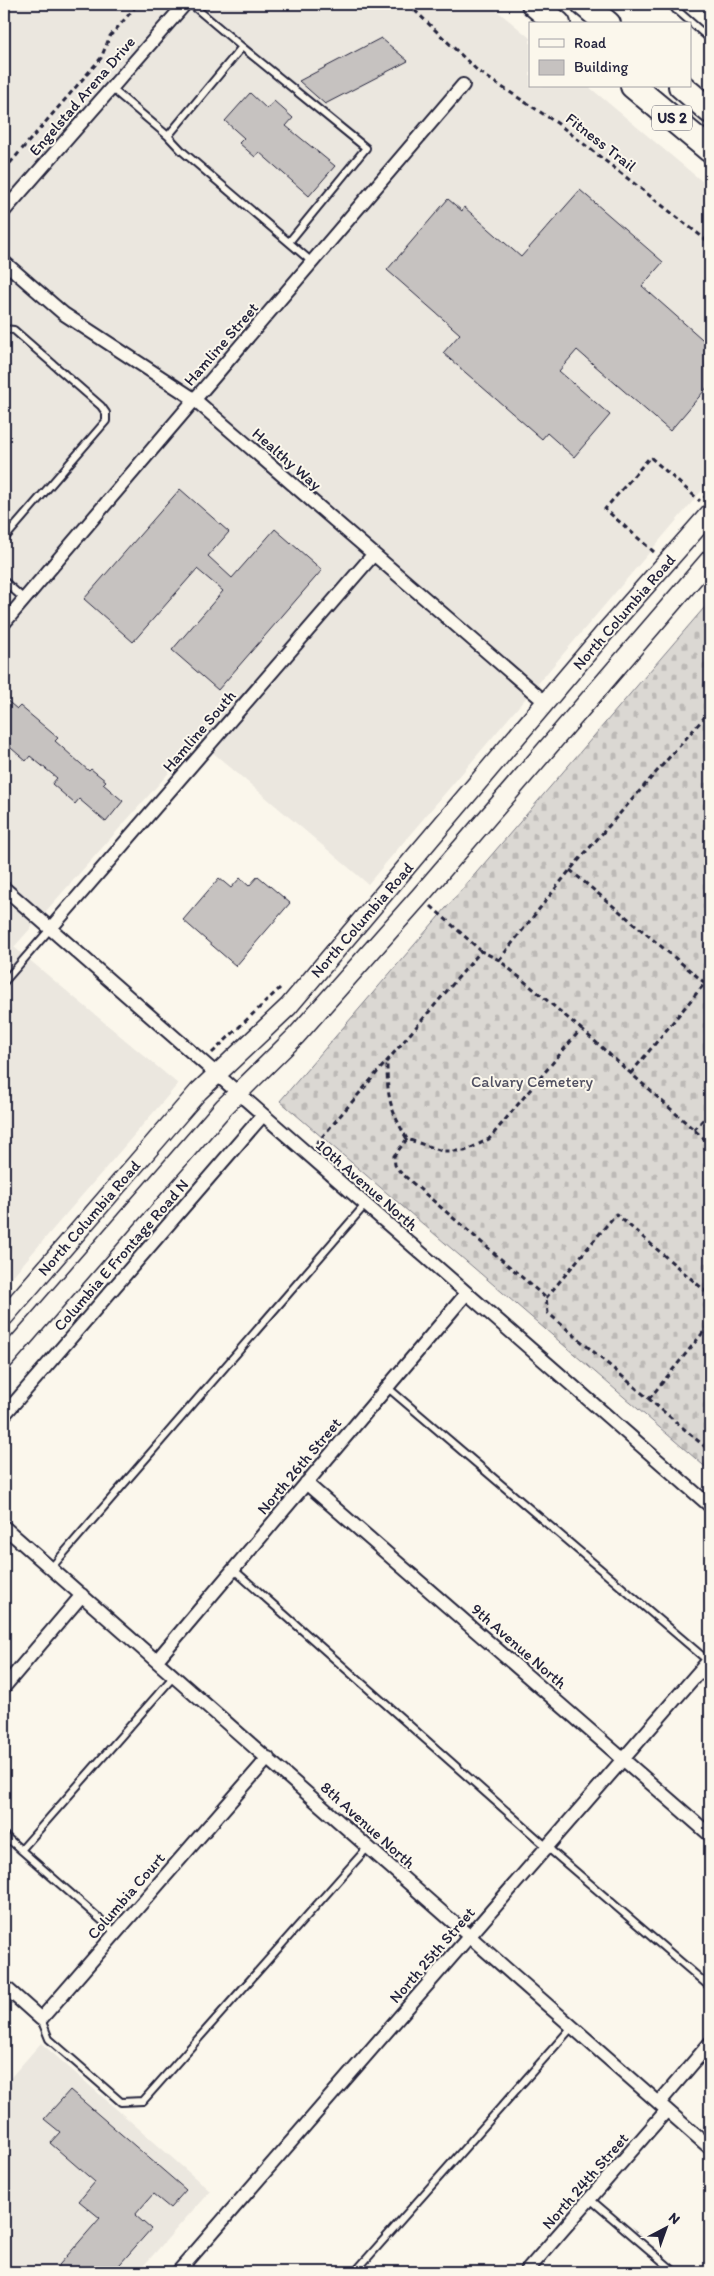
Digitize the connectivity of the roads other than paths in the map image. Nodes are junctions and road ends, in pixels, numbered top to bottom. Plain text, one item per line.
1 (185, 4) edge
2 (191, 4) edge
3 (534, 4) edge
4 (584, 4) edge
5 (670, 4) edge
6 (682, 4) edge
7 (676, 10) junction
8 (556, 22) edge
9 (606, 22) edge
10 (690, 22) edge
11 (692, 24) edge
12 (710, 39) edge
13 (242, 47) junction
14 (462, 85) dead end
15 (111, 88) junction
16 (635, 88) edge
17 (683, 88) edge
18 (710, 111) edge
19 (168, 136) junction
20 (710, 150) edge
21 (4, 211) edge
22 (289, 242) junction
23 (4, 262) edge
24 (312, 262) junction
25 (4, 329) edge
26 (194, 399) junction
27 (706, 508) edge
28 (4, 539) edge
29 (373, 554) junction
30 (710, 559) edge
31 (4, 581) edge
32 (24, 599) junction
33 (4, 623) edge
34 (538, 696) dead end
35 (4, 888) edge
36 (51, 928) junction
37 (4, 982) edge
38 (216, 1074) junction
39 (238, 1093) junction
40 (263, 1116) junction
41 (365, 1205) junction
42 (466, 1294) junction
43 (4, 1317) edge
44 (4, 1360) edge
45 (387, 1387) junction
46 (4, 1415) edge
47 (306, 1483) junction
48 (710, 1506) edge
49 (4, 1527) edge
50 (51, 1568) junction
51 (234, 1569) junction
52 (82, 1595) junction
53 (156, 1660) junction
54 (709, 1660) edge
55 (699, 1672) junction
56 (175, 1676) junction
57 (710, 1682) edge
58 (4, 1686) edge
59 (268, 1758) junction
60 (624, 1759) junction
61 (4, 1835) edge
62 (710, 1835) edge
63 (368, 1847) junction
64 (547, 1848) junction
65 (21, 1850) junction
66 (116, 1933) junction
67 (469, 1937) junction
68 (4, 1986) edge
69 (710, 1987) edge
70 (41, 2019) junction
71 (572, 2027) junction
72 (710, 2043) edge
73 (663, 2107) junction
74 (710, 2148) edge
75 (590, 2199) junction
76 (178, 2272) edge
77 (355, 2272) edge
78 (526, 2272) edge
79 (675, 2272) edge

1 - 15 street, Engelstad Arena Drive
2 - 13 lane
3 - 8 highway
4 - 9 highway
5 - 7 lane
6 - 7 lane
7 - 10 lane
11 - 12 lane
13 - 19 lane
13 - 22 lane
14 - 24 street, Hamline Street
15 - 19 lane
15 - 21 street, Engelstad Arena Drive
16 - 20 highway, US 2
17 - 18 highway, US 2
19 - 22 lane
22 - 24 lane
23 - 26 street, Healthy Way
24 - 26 street, Hamline Street
25 - 28 lane
26 - 29 street, Healthy Way
26 - 32 street, Hamline Street
27 - 38 main road, North Columbia Road
29 - 34 street, Healthy Way
29 - 36 street, Hamline South
30 - 39 main road, North Columbia Road
31 - 32 lane
32 - 33 street, Hamline Street
35 - 36 street, 10th Avenue North
36 - 37 lane
36 - 38 street, 10th Avenue North
38 - 39 street, 10th Avenue North
38 - 43 main road, North Columbia Road
39 - 40 street, 10th Avenue North
39 - 44 main road, North Columbia Road
40 - 41 street, 10th Avenue North
40 - 46 street, Columbia E Frontage Road N
41 - 42 street, 10th Avenue North
41 - 50 lane
42 - 45 street, North 26th Street
42 - 48 street, 10th Avenue North
45 - 47 street, North 26th Street
45 - 54 lane
47 - 51 street, North 26th Street
47 - 60 street, 9th Avenue North
49 - 50 street, 8th Avenue North
50 - 52 street, 8th Avenue North
51 - 53 street, North 26th Street
51 - 64 lane
52 - 53 street, 8th Avenue North
52 - 58 street
53 - 56 street, 8th Avenue North
54 - 55 street, North 25th Street
55 - 57 lane
55 - 60 street, North 25th Street
56 - 59 street, 8th Avenue North
56 - 65 lane
59 - 63 street, 8th Avenue North
59 - 66 street, Columbia Court
60 - 62 street, 9th Avenue North
60 - 64 street, North 25th Street
61 - 65 lane
63 - 67 street, 8th Avenue North
63 - 70 lane
64 - 67 street, North 25th Street
64 - 69 lane
65 - 66 lane
66 - 70 street, Columbia Court
67 - 71 street, 8th Avenue North
67 - 76 street, North 25th Street
68 - 70 street
71 - 73 street, 8th Avenue North
71 - 77 lane
72 - 73 street, North 24th Street
73 - 74 street, 8th Avenue North
73 - 75 street, North 24th Street
75 - 78 street, North 24th Street
75 - 79 lane

